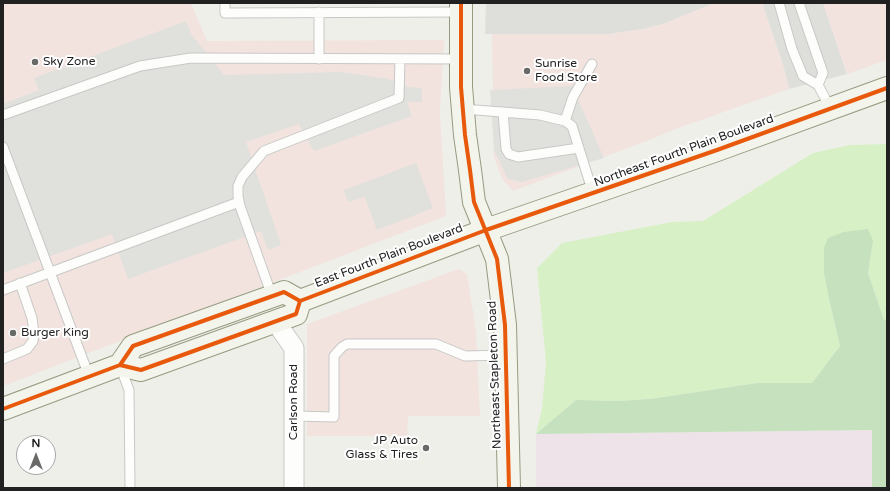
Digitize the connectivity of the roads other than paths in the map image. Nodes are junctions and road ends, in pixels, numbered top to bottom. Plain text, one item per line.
1 (225, 3) edge
2 (779, 3) edge
3 (799, 3) edge
4 (461, 7) edge
5 (319, 12) junction
6 (319, 59) junction
7 (461, 59) junction
8 (400, 60) junction
9 (592, 64) dead end
10 (818, 85) junction
11 (887, 88) edge
12 (463, 108) junction
13 (831, 108) junction
14 (503, 112) junction
15 (3, 115) edge
16 (565, 121) junction
17 (3, 147) edge
18 (579, 148) junction
19 (593, 193) junction
20 (239, 202) junction
21 (486, 230) junction
22 (50, 272) junction
23 (20, 283) junction
24 (3, 290) edge
25 (272, 296) junction
26 (300, 301) junction
27 (275, 321) junction
28 (506, 355) junction
29 (3, 359) edge
30 (120, 365) junction
31 (89, 376) junction
32 (3, 409) edge
33 (294, 416) junction
34 (130, 488) edge
35 (294, 488) edge
36 (509, 488) edge

1 - 5 lane
2 - 10 lane
3 - 10 lane
4 - 5 lane
4 - 7 main road, Northeast Stapleton Road
5 - 6 lane
6 - 8 lane
6 - 15 lane
7 - 8 lane
7 - 12 main road, Northeast Stapleton Road
8 - 20 lane
9 - 16 lane
10 - 13 lane
11 - 13 main road, Northeast Fourth Plain Boulevard
12 - 14 lane
12 - 21 main road, Northeast Stapleton Road
13 - 19 main road, Northeast Fourth Plain Boulevard
14 - 16 lane
14 - 18 lane
16 - 18 lane
17 - 22 lane
18 - 19 lane
19 - 21 main road, Northeast Fourth Plain Boulevard
20 - 22 lane
20 - 25 lane
21 - 26 main road, East Fourth Plain Boulevard
21 - 28 main road, Northeast Stapleton Road
22 - 23 lane
22 - 31 lane
23 - 24 lane
23 - 29 lane
25 - 26 main road
25 - 30 main road
26 - 27 main road
27 - 30 main road
27 - 33 street, Carlson Road
28 - 33 lane
28 - 36 main road, Northeast Stapleton Road
30 - 31 main road
30 - 34 lane
31 - 32 main road
33 - 35 street, Carlson Road

